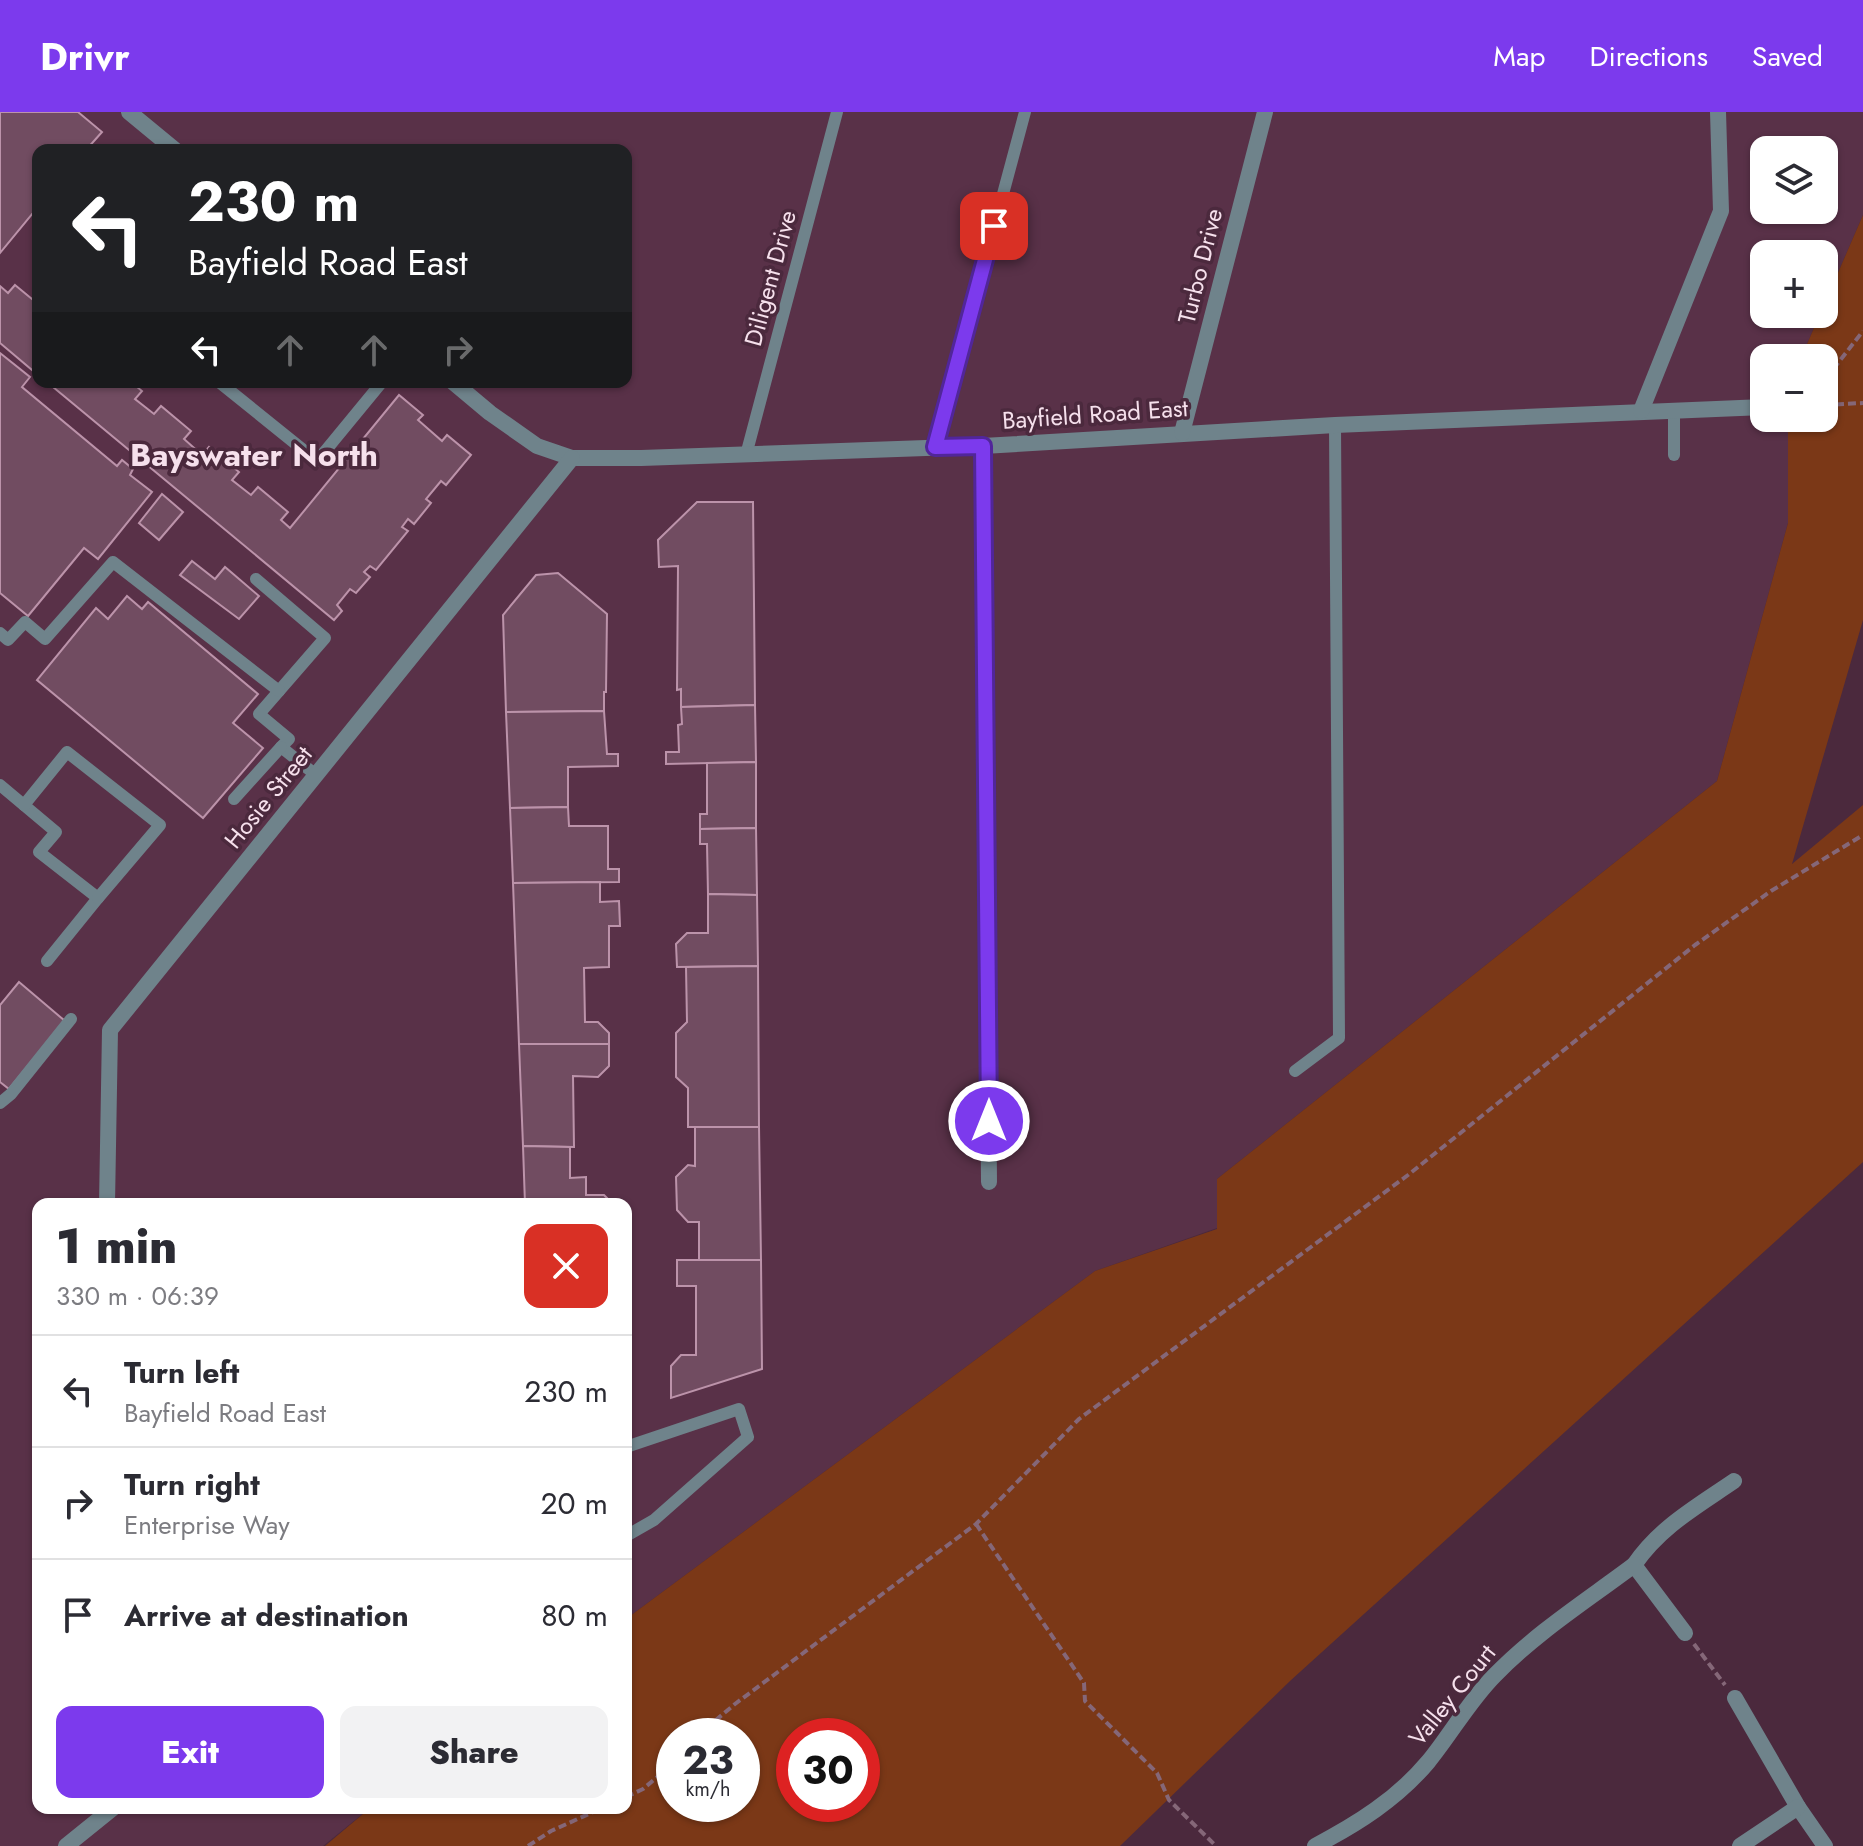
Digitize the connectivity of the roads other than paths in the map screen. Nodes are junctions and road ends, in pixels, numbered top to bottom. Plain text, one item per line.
1 (129, 112) edge
2 (837, 112) edge
3 (1025, 112) edge
4 (1265, 112) edge
5 (1718, 112) edge
6 (168, 144) edge
7 (226, 388) edge
8 (377, 388) edge
9 (460, 388) edge
10 (1750, 407) edge
11 (1674, 410) junction
12 (1641, 411) junction
13 (1335, 425) junction
14 (1182, 433) junction
15 (983, 446) junction
16 (935, 447) junction
17 (746, 455) junction
18 (1674, 455) dead end
19 (572, 458) junction
20 (256, 579) dead end
21 (0, 633) edge
22 (279, 691) junction
23 (281, 747) junction
24 (316, 775) junction
25 (0, 785) edge
26 (234, 799) dead end
27 (24, 805) junction
28 (98, 898) junction
29 (47, 961) dead end
30 (71, 1019) dead end
31 (1295, 1071) dead end
32 (0, 1103) edge
33 (989, 1182) dead end
34 (107, 1198) edge
35 (632, 1445) edge
36 (1734, 1481) dead end
37 (632, 1533) edge
38 (1634, 1565) junction
39 (1685, 1633) road end
40 (1735, 1698) road end
41 (1798, 1807) junction
42 (106, 1814) edge
43 (66, 1846) edge
44 (1315, 1846) edge
45 (1740, 1846) edge
46 (1825, 1846) edge

1 - 6 street
2 - 17 lane, Diligent Drive
3 - 16 lane
4 - 14 street, Turbo Drive
5 - 12 street
7 - 8 lane
9 - 19 street, Bayfield Road East
10 - 11 street, Bayfield Road East
11 - 12 street, Bayfield Road East
11 - 18 lane
12 - 13 street, Bayfield Road East
13 - 14 street, Bayfield Road East
13 - 31 lane
14 - 15 street, Bayfield Road East
15 - 16 street, Bayfield Road East
15 - 33 street
16 - 17 street, Bayfield Road East
17 - 19 street, Bayfield Road East
19 - 24 street, Hosie Street
20 - 22 lane
21 - 22 lane
22 - 23 lane
23 - 24 lane
23 - 26 lane
24 - 34 street, Hosie Street
25 - 27 lane
27 - 28 lane
27 - 28 lane
28 - 29 lane
30 - 32 lane
35 - 37 lane
36 - 38 street, Valley Court
38 - 39 street
38 - 44 street, Valley Court
40 - 41 street
41 - 45 street
41 - 46 street
42 - 43 street

